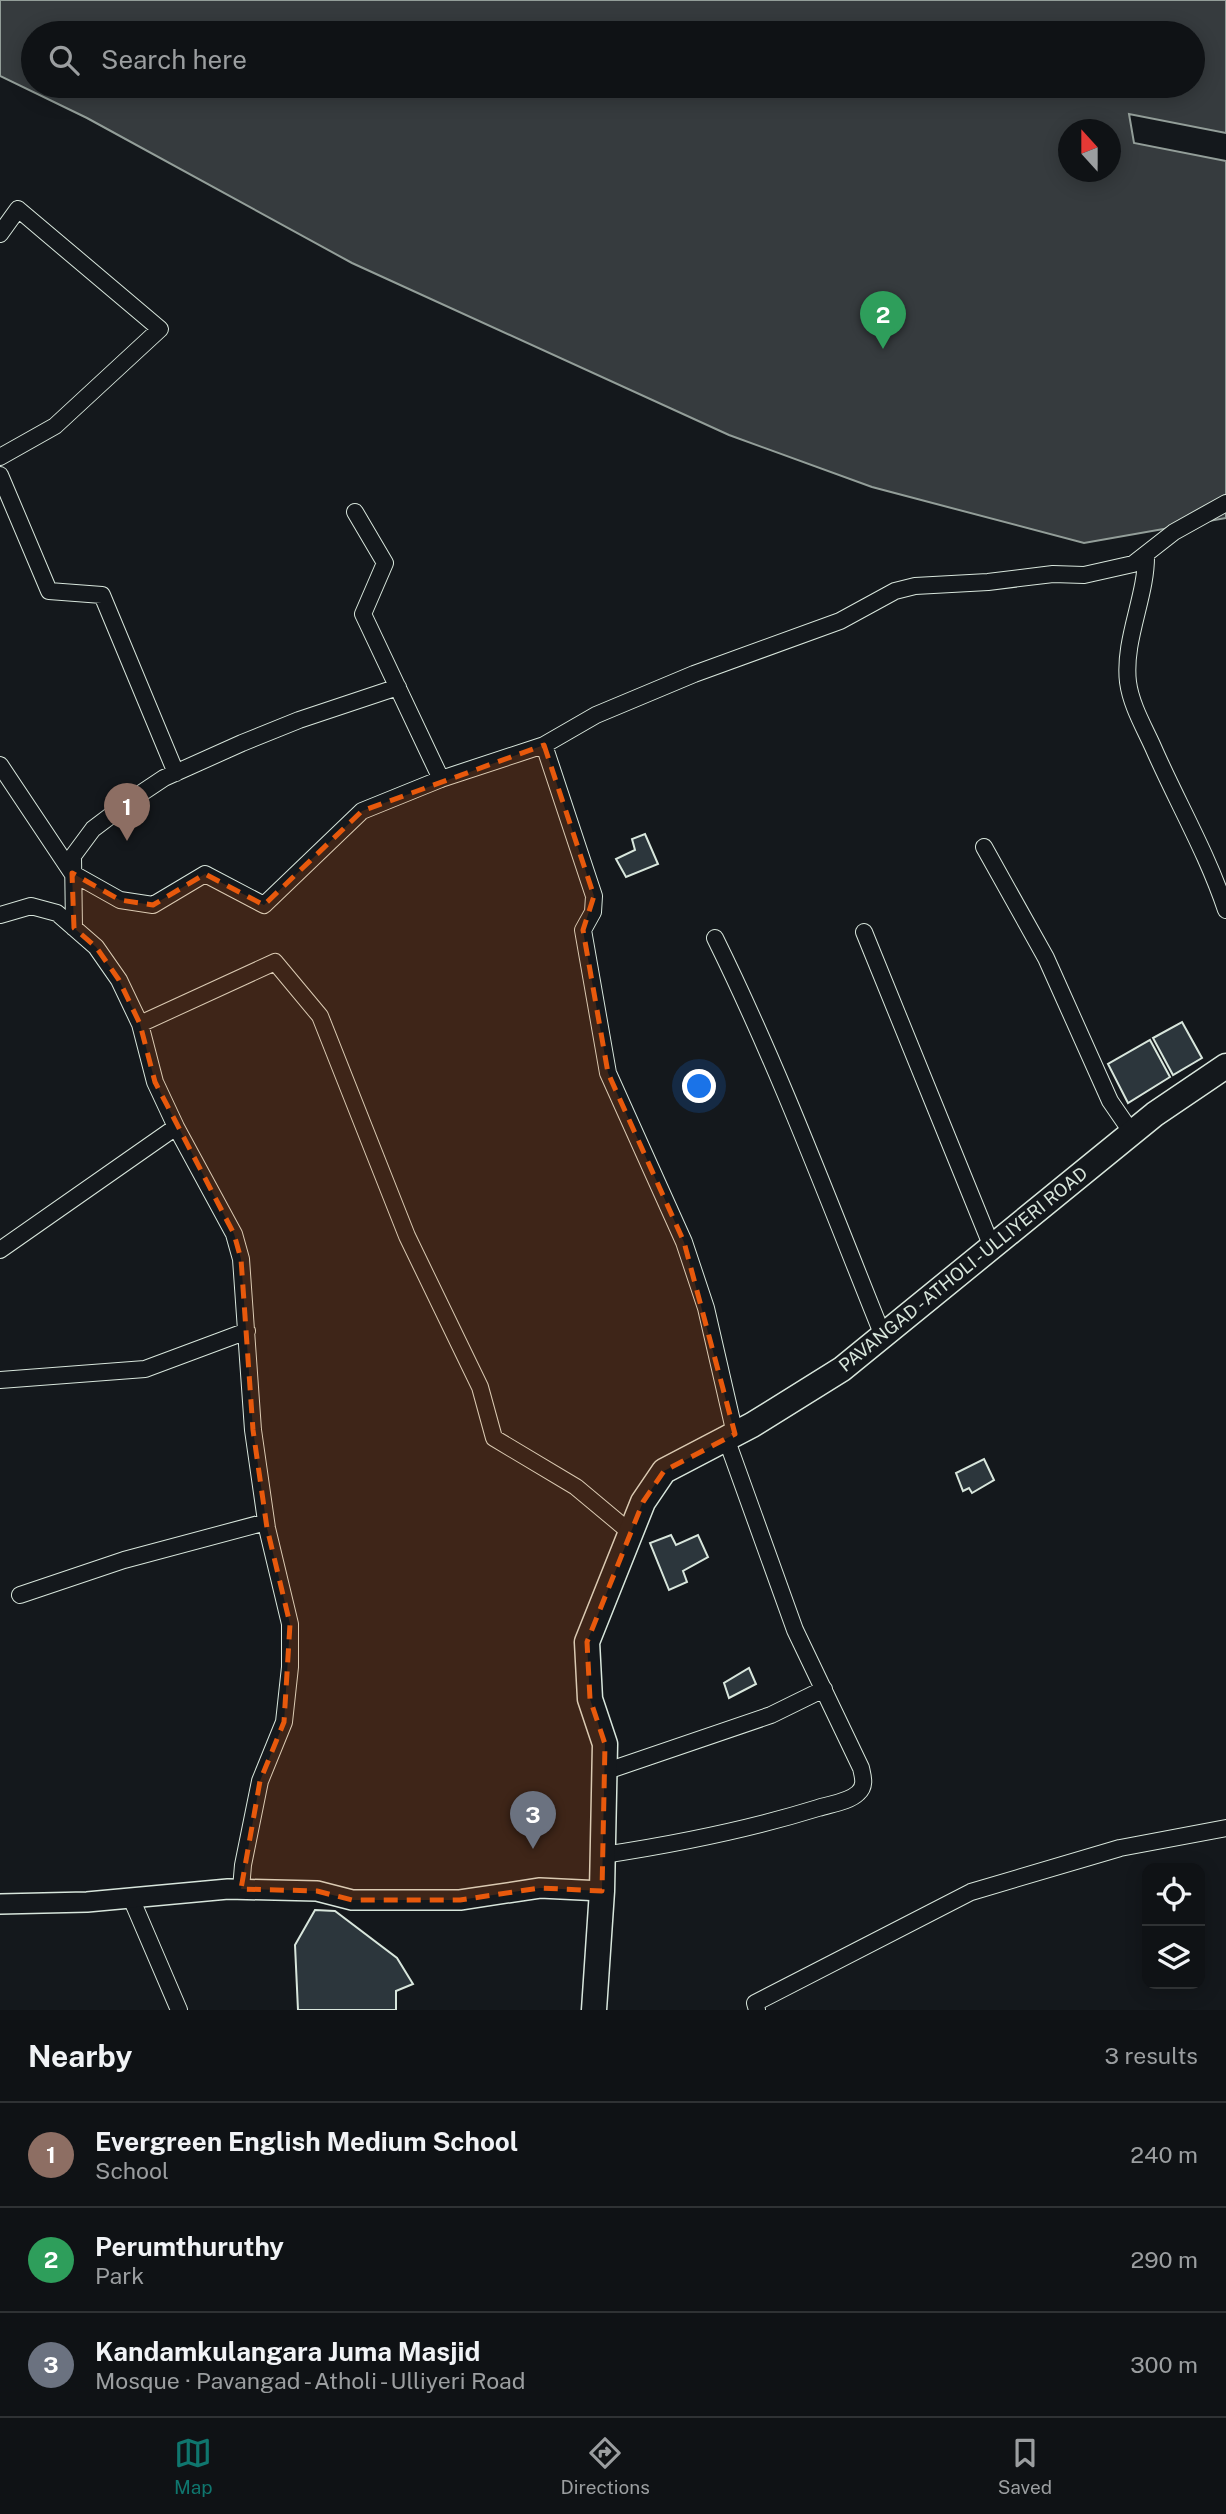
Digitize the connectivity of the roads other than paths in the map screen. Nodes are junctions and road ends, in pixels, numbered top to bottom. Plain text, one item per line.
1 (0, 234) edge
2 (0, 457) edge
3 (0, 475) edge
4 (1226, 503) edge
5 (355, 512) dead end
6 (1146, 554) junction
7 (398, 687) junction
8 (544, 745) junction
9 (0, 765) edge
10 (176, 773) junction
11 (441, 779) junction
12 (984, 848) dead end
13 (72, 873) junction
14 (1226, 910) edge
15 (0, 915) edge
16 (74, 928) junction
17 (864, 932) dead end
18 (715, 938) dead end
19 (140, 1024) junction
20 (1226, 1066) edge
21 (176, 1127) junction
22 (1132, 1133) junction
23 (992, 1247) junction
24 (0, 1250) edge
25 (247, 1331) junction
26 (883, 1336) junction
27 (0, 1380) edge
28 (730, 1436) junction
29 (266, 1522) junction
30 (631, 1534) junction
31 (20, 1595) dead end
32 (824, 1689) junction
33 (604, 1772) junction
34 (1226, 1828) edge
35 (603, 1855) junction
36 (242, 1889) junction
37 (602, 1891) junction
38 (131, 1898) junction
39 (0, 1904) edge
40 (179, 2010) edge
41 (594, 2010) edge
42 (757, 2010) edge

1 - 2 street
3 - 10 street
4 - 6 street
5 - 7 street
6 - 8 street
6 - 14 street
7 - 10 street
7 - 11 street
8 - 11 street
8 - 28 street
9 - 13 street
10 - 13 street
11 - 13 street
12 - 22 street
13 - 16 street
15 - 16 street
16 - 19 street
17 - 23 street
18 - 26 street
19 - 21 street
19 - 30 street
20 - 22 main road, PAVANGAD - ATHOLI - ULLIYERI ROAD
21 - 24 street
21 - 25 street
22 - 23 main road, PAVANGAD - ATHOLI - ULLIYERI ROAD
23 - 26 main road, PAVANGAD - ATHOLI - ULLIYERI ROAD
25 - 27 street
25 - 29 street
26 - 28 main road, PAVANGAD - ATHOLI - ULLIYERI ROAD
28 - 30 main road, PAVANGAD - ATHOLI - ULLIYERI ROAD
28 - 32 street
29 - 31 street
29 - 36 street
30 - 33 main road, PAVANGAD - ATHOLI - ULLIYERI ROAD
32 - 33 street
32 - 35 street
33 - 35 main road, PAVANGAD - ATHOLI - ULLIYERI ROAD
34 - 42 street
35 - 37 main road, PAVANGAD - ATHOLI - ULLIYERI ROAD
36 - 37 street
36 - 38 street
37 - 41 main road, PAVANGAD - ATHOLI - ULLIYERI ROAD
38 - 39 street
38 - 40 street

